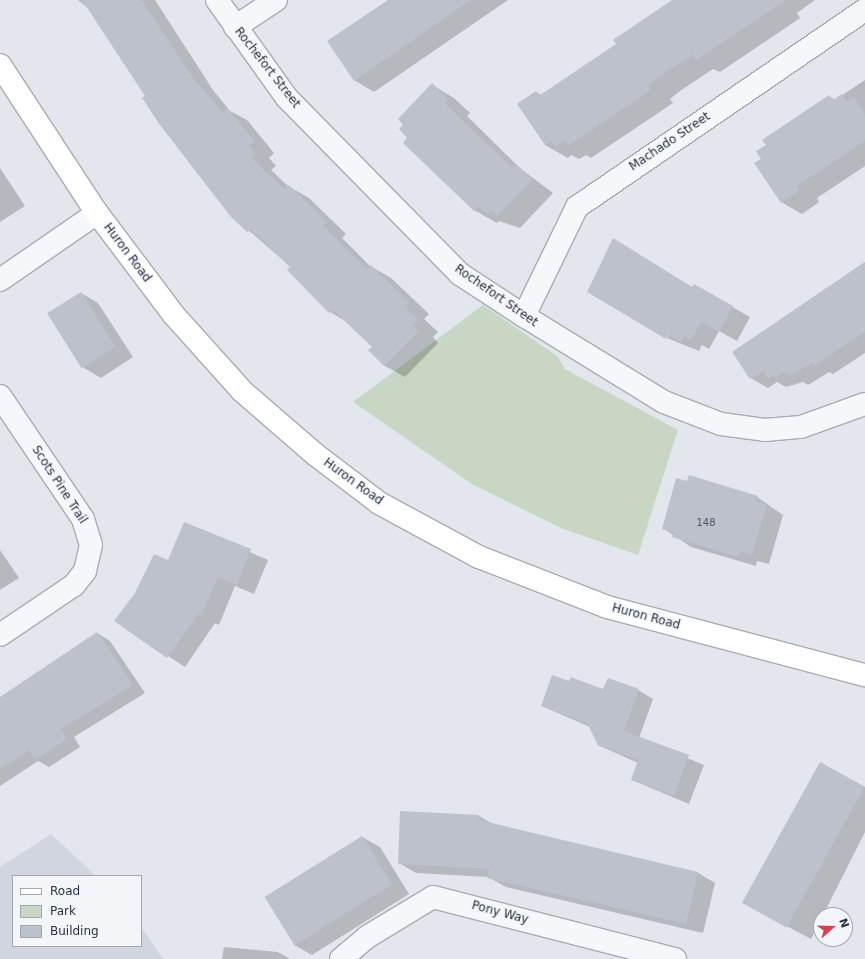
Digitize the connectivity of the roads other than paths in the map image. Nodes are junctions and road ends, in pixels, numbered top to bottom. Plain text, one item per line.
1 (217, 0) edge
2 (276, 0) edge
3 (865, 10) edge
4 (235, 27) junction
5 (0, 65) edge
6 (97, 213) junction
7 (0, 280) edge
8 (524, 316) junction
9 (0, 396) edge
10 (865, 404) edge
11 (0, 635) edge
12 (865, 675) edge
13 (341, 959) edge
14 (674, 959) edge

1 - 4 street, Rochefort Street
2 - 4 street
3 - 8 street, Machado Street
4 - 8 street, Rochefort Street
5 - 6 main road, Huron Road
6 - 7 street
6 - 12 main road, Huron Road
8 - 10 street, Rochefort Street
9 - 11 street, Scots Pine Trail
13 - 14 street, Pony Way

